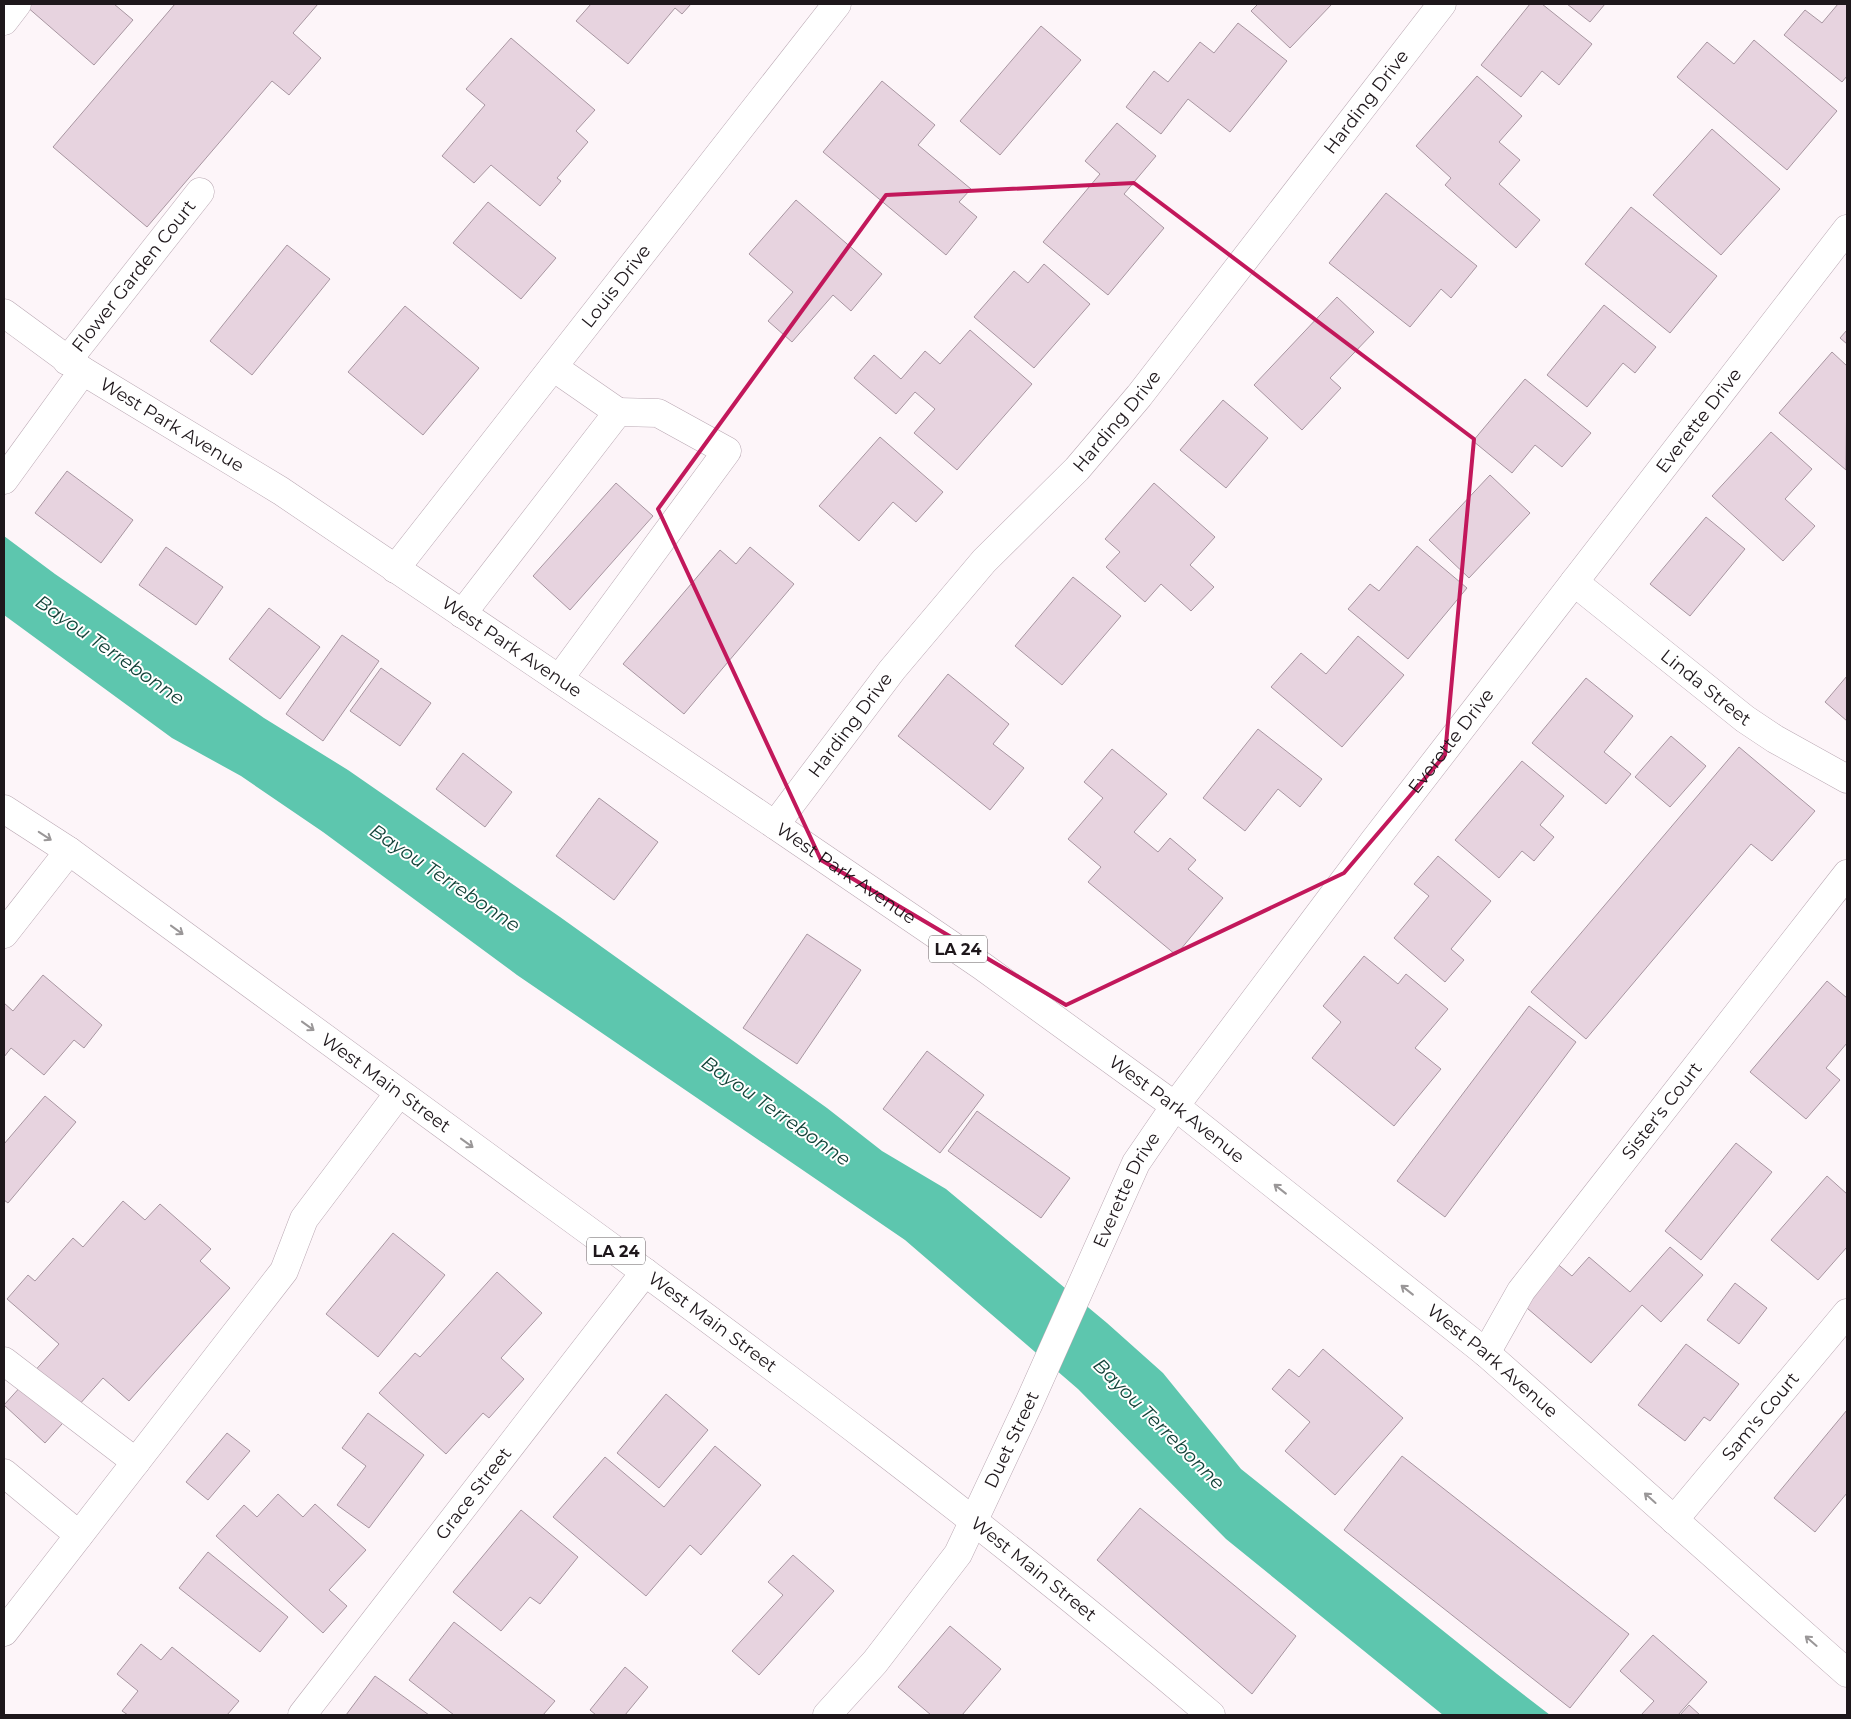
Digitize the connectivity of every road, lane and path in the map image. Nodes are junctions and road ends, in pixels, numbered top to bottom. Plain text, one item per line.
1 (17, 4) edge
2 (837, 4) edge
3 (1442, 4) edge
4 (4, 22) edge
5 (200, 192) dead end
6 (1847, 229) edge
7 (4, 313) edge
8 (75, 366) junction
9 (553, 367) junction
10 (618, 412) junction
11 (4, 480) edge
12 (396, 569) junction
13 (1574, 582) junction
14 (462, 614) junction
15 (559, 679) junction
16 (1847, 779) edge
17 (4, 809) edge
18 (775, 825) junction
19 (69, 851) junction
20 (1847, 874) edge
21 (4, 934) edge
22 (399, 1093) junction
23 (1175, 1106) junction
24 (645, 1272) junction
25 (1087, 1273) joint
26 (1847, 1313) edge
27 (1486, 1352) junction
28 (4, 1361) edge
29 (136, 1462) junction
30 (4, 1473) edge
31 (1674, 1520) junction
32 (975, 1522) junction
33 (79, 1535) junction
34 (6, 1624) edge
35 (1847, 1673) edge
36 (302, 1715) edge
37 (826, 1715) edge
38 (1212, 1715) edge

1 - 4 street
2 - 9 street, Louis Drive
3 - 18 street, Harding Drive
5 - 8 street, Flower Garden Court
6 - 13 street, Everette Drive
7 - 8 street, West Park Avenue / LA 24
8 - 11 street, Flower Garden Court
8 - 12 street, West Park Avenue / LA 24
9 - 10 street
9 - 12 street, Louis Drive
10 - 14 street
10 - 15 street
12 - 14 street, West Park Avenue / LA 24
13 - 16 street, Linda Street
13 - 23 street, Everette Drive
14 - 15 street, West Park Avenue / LA 24
15 - 18 street, West Park Avenue / LA 24
17 -> 19 street, West Main Street / LA 24
18 - 23 street, West Park Avenue / LA 24
19 - 21 street
19 -> 22 street, West Main Street / LA 24
20 - 27 street, Sister's Court
22 -> 24 street, West Main Street / LA 24
22 - 29 street
23 - 25 street, Everette Drive
27 -> 23 street, West Park Avenue / LA 24
24 - 32 street, West Main Street / LA 24
24 - 36 street, Grace Street
25 - 32 street, Duet Street
26 - 31 street, Sam's Court
31 -> 27 street, West Park Avenue / LA 24
28 - 29 street
29 - 33 street
30 - 33 street
35 -> 31 street, West Park Avenue / LA 24
32 - 37 street, Duet Street
32 - 38 street, West Main Street / LA 24
33 - 34 street

